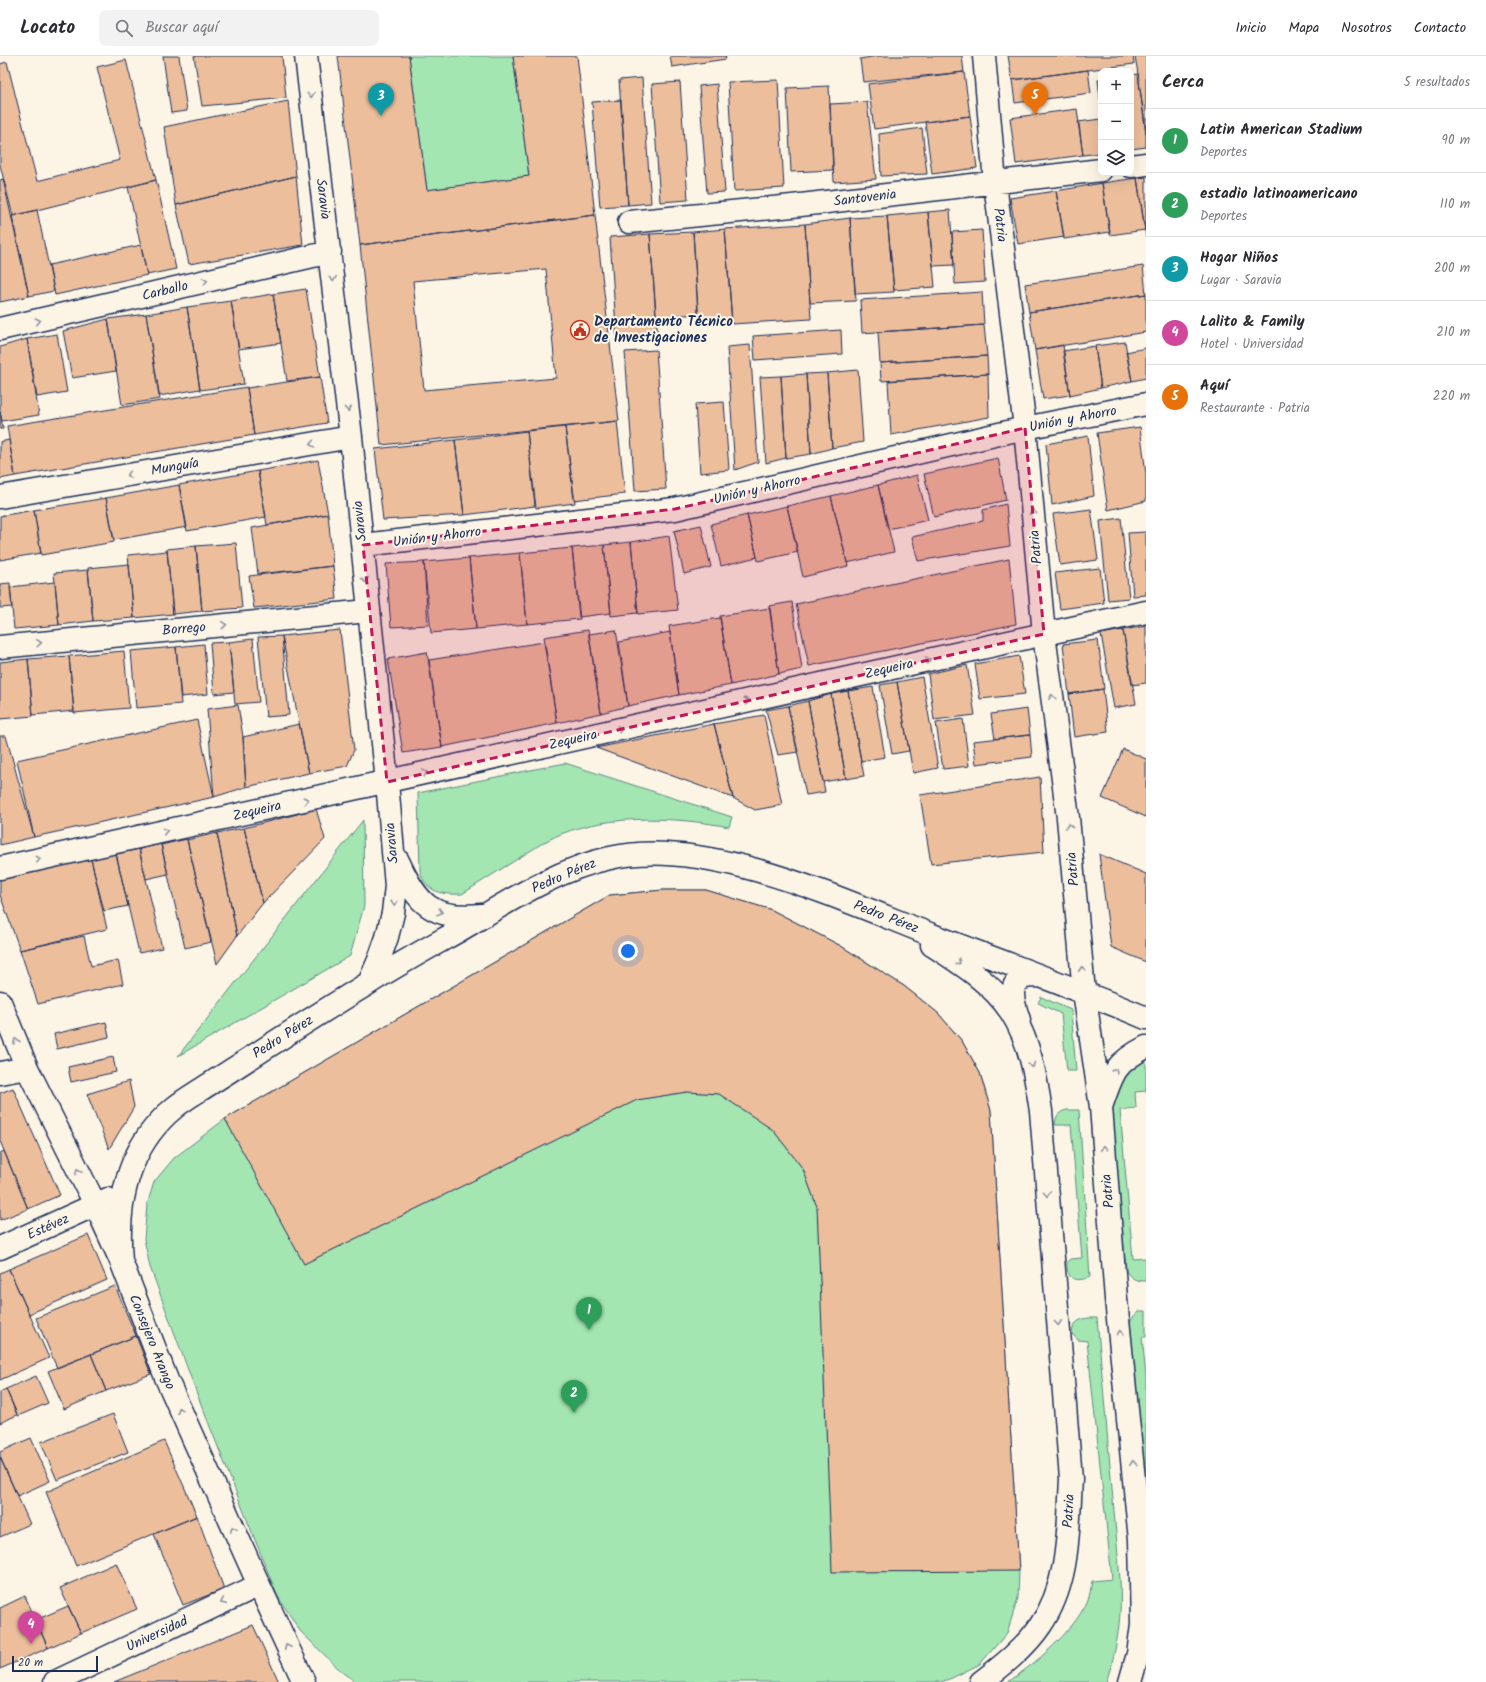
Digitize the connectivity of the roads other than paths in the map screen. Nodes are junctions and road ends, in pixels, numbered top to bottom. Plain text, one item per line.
1 (306, 56) edge
2 (984, 56) edge
3 (1146, 164) edge
4 (1134, 166) edge
5 (1098, 170) edge
6 (995, 183) junction
7 (629, 222) dead end
8 (330, 252) junction
9 (0, 329) edge
10 (1146, 404) edge
11 (1026, 428) junction
12 (351, 437) junction
13 (0, 497) edge
14 (363, 545) junction
15 (368, 612) junction
16 (1146, 612) edge
17 (1044, 634) junction
18 (0, 646) edge
19 (387, 782) junction
20 (393, 850) junction
21 (0, 868) edge
22 (485, 915) junction
23 (890, 919) junction
24 (1039, 976) junction
25 (369, 983) junction
26 (1084, 992) junction
27 (0, 1002) edge
28 (1146, 1018) edge
29 (1022, 1033) junction
30 (1146, 1047) edge
31 (27, 1068) junction
32 (0, 1074) edge
33 (1101, 1107) junction
34 (125, 1182) junction
35 (96, 1206) junction
36 (0, 1248) edge
37 (121, 1261) junction
38 (259, 1585) junction
39 (56, 1682) edge
40 (304, 1682) edge
41 (980, 1682) edge
42 (1130, 1682) edge

1 -> 8 street, Saravia
2 - 6 street, Patria
3 - 4 street
5 - 6 street, Santovenia
6 - 7 street, Santovenia
6 - 11 street, Patria
9 -> 8 street, Carballo
8 -> 12 street, Saravia
10 - 11 street, Unión y Ahorro
11 - 14 street, Unión y Ahorro
17 -> 11 street, Patria
12 -> 13 street, Munguía
12 - 14 street, Saravia
14 -> 15 street, Saravia
18 -> 15 street, Borrego
15 - 19 street, Saravia
16 - 17 street, Zequeira
19 -> 17 street, Zequeira
26 -> 17 street, Patria
19 - 20 street, Saravia
21 -> 19 street, Zequeira
20 -> 22 street
20 -> 25 street, Saravia
22 - 23 street, Pedro Pérez
22 - 25 street, Pedro Pérez
23 - 24 street, Pedro Pérez
23 -> 29 street, Patria
24 - 26 street, Pedro Pérez
24 - 29 street
25 - 34 street, Pedro Pérez
26 - 28 street, Pedro Pérez
26 - 33 street, Patria
31 -> 27 street, Consejero Arango
29 -> 41 street, Patria
33 -> 30 street
31 - 32 street
35 -> 31 street, Consejero Arango
42 -> 33 street, Patria
34 - 35 street, Pedro Pérez
34 - 37 street, Pedro Pérez
35 - 36 street, Estévez
35 - 37 street, Consejero Arango
38 -> 37 street, Consejero Arango
38 -> 39 street, Universidad
40 -> 38 street, Consejero Arango

